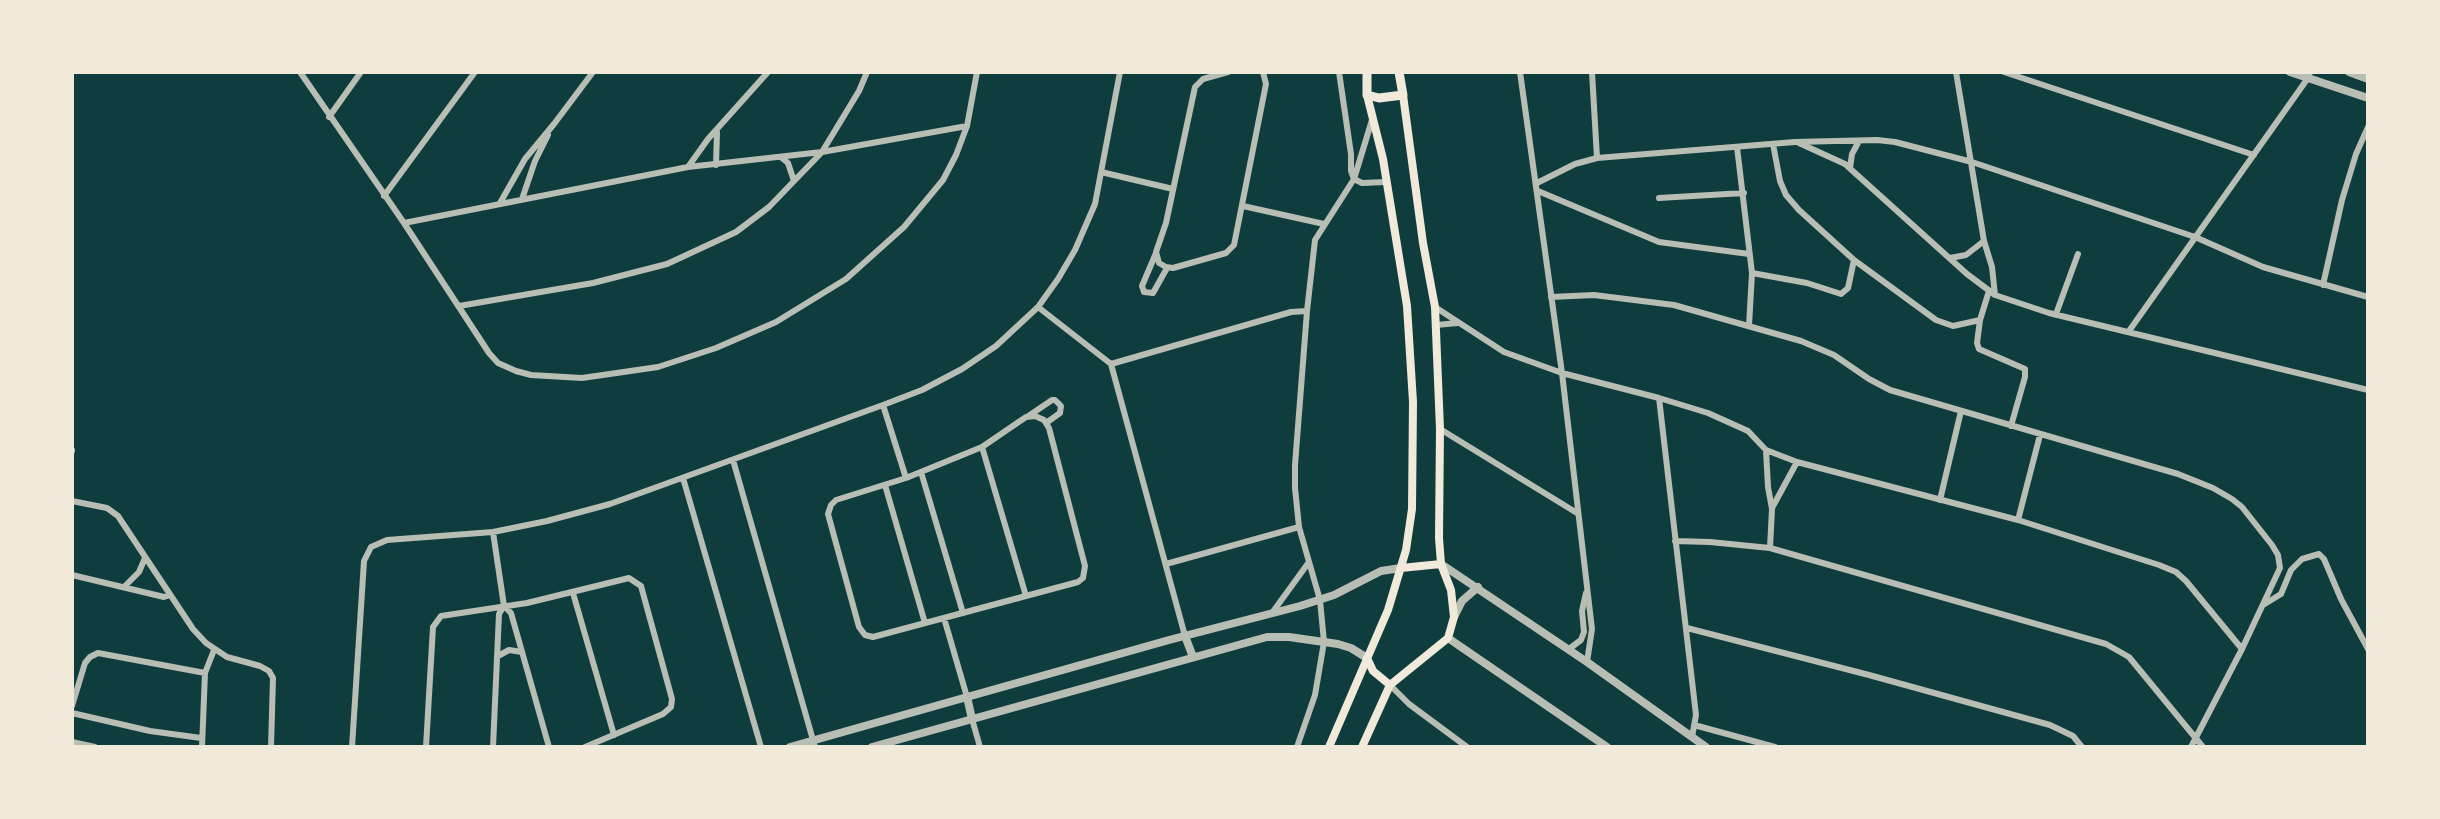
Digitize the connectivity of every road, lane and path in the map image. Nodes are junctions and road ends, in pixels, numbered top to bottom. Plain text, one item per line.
1 (300, 72) edge
2 (361, 72) edge
3 (475, 72) edge
4 (593, 72) edge
5 (768, 72) edge
6 (867, 72) edge
7 (977, 72) edge
8 (1120, 72) edge
9 (1228, 72) edge
10 (1263, 72) edge
11 (1339, 72) edge
12 (1367, 72) edge
13 (1399, 72) edge
14 (1520, 72) edge
15 (1592, 72) edge
16 (1956, 72) edge
17 (2004, 72) edge
18 (2290, 72) edge
19 (2349, 72) edge
20 (2309, 75) edge
21 (2368, 79) edge
22 (1367, 95) junction
23 (1403, 95) junction
24 (2368, 98) edge
25 (329, 117) junction
26 (1373, 120) junction
27 (554, 124) junction
28 (967, 126) junction
29 (2368, 127) edge
30 (717, 131) junction
31 (1859, 141) junction
32 (1795, 142) junction
33 (1773, 144) junction
34 (1737, 147) junction
35 (822, 152) junction
36 (2254, 155) junction
37 (782, 158) junction
38 (1597, 158) junction
39 (1972, 162) junction
40 (716, 165) junction
41 (688, 167) junction
42 (1850, 168) junction
43 (1101, 172) junction
44 (1354, 179) junction
45 (794, 181) junction
46 (1386, 182) junction
47 (1537, 183) junction
48 (1173, 189) junction
49 (1538, 191) junction
50 (1744, 193) junction
51 (384, 196) junction
52 (1659, 198) dead end
53 (522, 199) junction
54 (500, 203) junction
55 (1243, 206) junction
56 (404, 223) junction
57 (1324, 224) junction
58 (2195, 237) junction
59 (1984, 241) junction
60 (1156, 252) junction
61 (1749, 254) junction
62 (2078, 254) dead end
63 (1950, 258) junction
64 (1854, 260) junction
65 (1167, 268) junction
66 (1752, 273) junction
67 (2323, 285) junction
68 (1992, 293) junction
69 (1551, 297) junction
70 (2368, 297) edge
71 (459, 306) junction
72 (1038, 307) junction
73 (1435, 307) junction
74 (1307, 311) junction
75 (2056, 314) junction
76 (1980, 320) junction
77 (1459, 323) junction
78 (1436, 325) junction
79 (1749, 326) junction
80 (2129, 331) junction
81 (1111, 364) junction
82 (1562, 373) junction
83 (2368, 390) edge
84 (1659, 398) junction
85 (882, 405) junction
86 (1961, 411) junction
87 (1026, 417) junction
88 (1046, 423) junction
89 (2011, 426) junction
90 (1440, 429) junction
91 (2040, 435) junction
92 (1455, 440) junction
93 (1440, 443) junction
94 (982, 447) junction
95 (1766, 450) junction
96 (733, 460) junction
97 (1797, 462) junction
98 (921, 472) junction
99 (682, 478) junction
100 (906, 478) junction
101 (885, 485) junction
102 (1940, 500) junction
103 (72, 501) edge
104 (1772, 509) junction
105 (1577, 513) junction
106 (2018, 520) junction
107 (1299, 527) junction
108 (493, 532) junction
109 (1675, 541) junction
110 (1770, 548) junction
111 (146, 558) junction
112 (1310, 562) junction
113 (1166, 564) junction
114 (1441, 564) junction
115 (1401, 568) junction
116 (72, 575) edge
117 (124, 587) junction
118 (1478, 587) junction
119 (1587, 589) junction
120 (573, 593) junction
121 (170, 595) junction
122 (1026, 596) junction
123 (1320, 600) junction
124 (504, 606) junction
125 (2263, 606) junction
126 (963, 613) junction
127 (1272, 613) junction
128 (1454, 617) junction
129 (944, 618) junction
130 (925, 623) junction
131 (1687, 628) junction
132 (1185, 636) junction
133 (1448, 638) junction
134 (1324, 642) junction
135 (1569, 649) junction
136 (2242, 649) junction
137 (214, 650) junction
138 (2368, 650) edge
139 (522, 652) junction
140 (498, 656) junction
141 (1193, 657) junction
142 (1367, 658) junction
143 (1587, 662) junction
144 (205, 673) junction
145 (1390, 685) junction
146 (967, 697) junction
147 (72, 706) edge
148 (72, 713) edge
149 (972, 719) junction
150 (1694, 726) junction
151 (614, 735) junction
152 (1692, 737) junction
153 (201, 738) junction
154 (2196, 738) junction
155 (72, 742) edge
156 (814, 743) edge
157 (95, 747) edge
158 (202, 747) edge
159 (271, 747) edge
160 (352, 747) edge
161 (426, 747) edge
162 (493, 747) edge
163 (549, 747) edge
164 (585, 747) edge
165 (761, 747) edge
166 (790, 747) edge
167 (872, 747) edge
168 (980, 747) edge
169 (1297, 747) edge
170 (1329, 747) edge
171 (1362, 747) edge
172 (1467, 747) edge
173 (1607, 747) edge
174 (1707, 747) edge
175 (1773, 747) edge
176 (2082, 747) edge
177 (2191, 747) edge
178 (2203, 747) edge

1 - 25 street
2 - 25 street
3 - 51 street
4 - 27 street
5 - 30 street
6 - 35 street
7 - 28 street
8 - 43 street
9 - 48 street
10 - 55 street
11 - 44 street
12 - 22 main road
13 - 23 main road
14 - 47 street
15 - 38 street
16 - 39 street
17 - 36 street
18 - 20 street
19 - 21 street
20 - 24 street
20 - 36 street
22 - 23 main road
22 - 26 main road
23 - 73 main road
25 - 51 street
26 - 44 street
26 - 46 main road
27 - 53 street
27 - 54 street
28 - 35 street
28 - 71 street
29 - 67 street
30 - 40 street
30 - 41 street
31 - 32 street
31 - 39 street
31 - 42 street
32 - 33 street
32 - 42 street
33 - 34 street
33 - 64 street
34 - 38 street
34 - 50 street
35 - 37 street
35 - 45 street
36 - 58 street
37 - 40 street
37 - 45 street
38 - 47 street
39 - 58 street
39 - 59 street
40 - 41 street
41 - 53 street
42 - 63 street
43 - 48 street
43 - 72 street
44 - 46 street
44 - 57 street
45 - 71 street
46 - 115 main road
47 - 49 street
48 - 60 street
49 - 61 street
49 - 69 street
50 - 52 street
50 - 61 street
51 - 56 street
53 - 54 street
54 - 56 street
55 - 57 street
55 - 65 street
56 - 71 street
57 - 74 street
58 - 67 street
58 - 80 street
59 - 63 street
59 - 68 street
60 - 65 street
60 - 65 street
61 - 66 street
62 - 75 street
63 - 68 street
64 - 66 street
64 - 76 street
66 - 79 street
67 - 70 street
68 - 75 street
68 - 76 street
69 - 79 street
69 - 82 street
72 - 81 street
72 - 85 street
73 - 77 street
73 - 78 main road
74 - 81 street
74 - 107 street
75 - 80 street
76 - 89 street
77 - 78 street
77 - 82 street
78 - 90 main road
79 - 86 street
80 - 83 street
81 - 113 street
82 - 84 street
82 - 105 street
84 - 95 street
84 - 109 street
85 - 96 street
85 - 100 street
86 - 89 street
86 - 102 street
87 - 88 street
87 - 88 street
87 - 94 street
88 - 122 street
89 - 91 street
90 - 92 street
90 - 93 main road
91 - 106 street
91 - 125 street
92 - 93 street
92 - 105 street
93 - 114 main road
94 - 98 street
94 - 122 street
95 - 97 street
95 - 104 street
96 - 99 street
96 - 156 street
97 - 102 street
97 - 104 street
98 - 100 street
98 - 126 street
99 - 108 street
99 - 165 street
100 - 101 street
101 - 130 street
101 - 130 street
102 - 106 street
103 - 111 street
104 - 110 street
105 - 119 street
106 - 136 street
107 - 112 street
107 - 113 street
108 - 124 street
108 - 160 street
109 - 110 street
109 - 131 street
110 - 154 street
111 - 117 street
111 - 121 street
112 - 123 street
112 - 127 street
113 - 132 street
114 - 115 main road
114 - 118 street
114 - 128 main road
115 - 123 street
115 - 142 main road
116 - 117 street
117 - 121 street
118 - 128 street
118 - 135 street
119 - 135 street
119 - 143 street
120 - 124 street
120 - 151 street
120 - 151 street
121 - 137 street
122 - 126 street
123 - 127 street
123 - 134 street
124 - 139 street
124 - 140 street
124 - 161 street
125 - 136 street
125 - 138 street
126 - 129 street
127 - 132 street
128 - 133 main road
129 - 130 street
129 - 146 street
131 - 150 street
131 - 176 street
132 - 141 street
132 - 146 street
133 - 145 main road
133 - 173 street
134 - 141 street
134 - 142 street
134 - 169 street
135 - 143 street
136 - 154 street
137 - 144 street
137 - 159 street
139 - 140 street
139 - 163 street
140 - 162 street
141 - 149 street
142 - 145 main road
142 - 170 main road
143 - 152 street
144 - 147 street
144 - 153 street
145 - 171 main road
145 - 172 street
146 - 149 street
146 - 156 street
148 - 153 street
149 - 167 street
149 - 168 street
150 - 152 street
150 - 175 street
151 - 164 street
152 - 174 street
153 - 158 street
154 - 177 street
154 - 178 street
155 - 157 street
156 - 166 street

